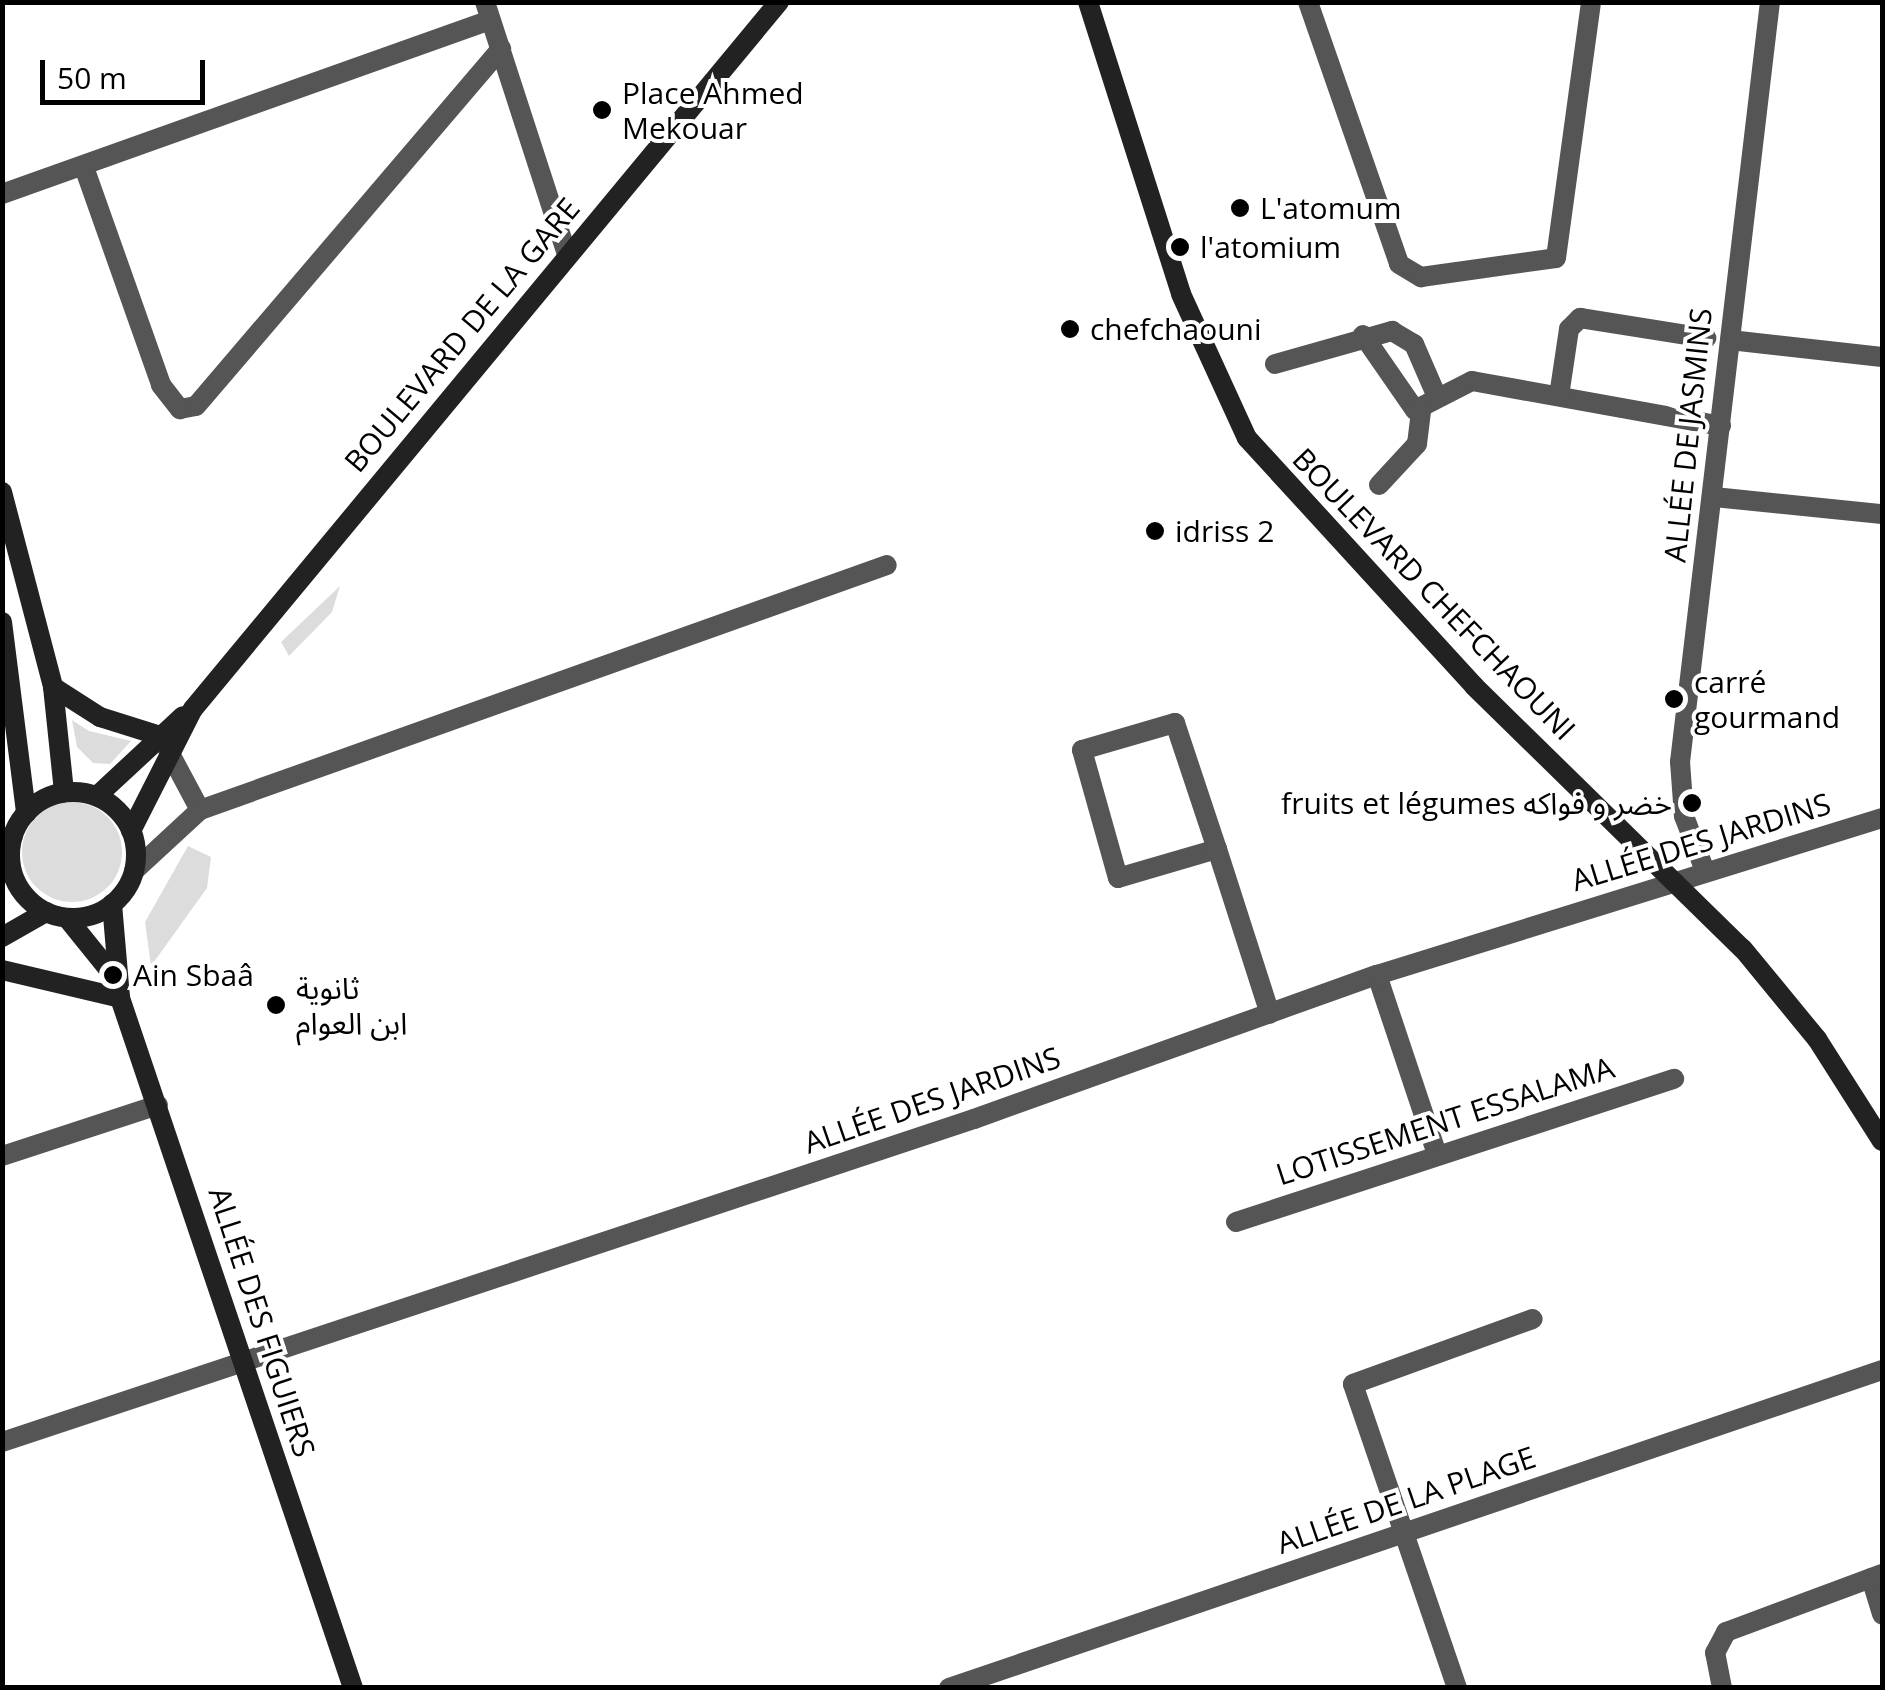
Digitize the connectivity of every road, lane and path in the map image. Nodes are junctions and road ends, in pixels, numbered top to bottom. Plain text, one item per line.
1 (779, 2) edge
2 (1308, 2) edge
3 (1591, 2) edge
4 (1770, 2) edge
5 (1091, 3) edge
6 (488, 11) edge
7 (501, 50) junction
8 (84, 168) junction
9 (2, 194) edge
10 (567, 254) junction
11 (1363, 335) junction
12 (1706, 338) dead end
13 (1730, 340) junction
14 (1882, 358) edge
15 (1275, 364) dead end
16 (1559, 396) junction
17 (1429, 404) junction
18 (1721, 426) junction
19 (1379, 485) dead end
20 (2, 492) edge
21 (1714, 496) junction
22 (1882, 514) edge
23 (887, 566) dead end
24 (2, 622) edge
25 (8, 663) edge
26 (53, 687) junction
27 (162, 742) junction
28 (64, 792) junction
29 (97, 796) junction
30 (200, 810) junction
31 (26, 812) junction
32 (1882, 818) edge
33 (131, 830) junction
34 (8, 849) edge
35 (1217, 849) junction
36 (134, 871) junction
37 (1705, 871) junction
38 (1674, 878) junction
39 (2, 888) edge
40 (112, 904) junction
41 (56, 915) junction
42 (2, 937) edge
43 (2, 970) edge
44 (1377, 974) junction
45 (113, 975) junction
46 (120, 998) junction
47 (1270, 1014) junction
48 (1674, 1080) dead end
49 (158, 1105) junction
50 (1882, 1141) edge
51 (1436, 1151) junction
52 (2, 1156) edge
53 (1236, 1222) dead end
54 (1532, 1319) dead end
55 (243, 1362) junction
56 (1882, 1370) edge
57 (2, 1442) edge
58 (1406, 1532) junction
59 (1877, 1576) edge
60 (1882, 1614) edge
61 (353, 1688) edge
62 (949, 1688) edge
63 (1457, 1688) edge
64 (1722, 1688) edge

1 - 10 street, BOULEVARD DE LA GARE
2 - 3 street
4 - 13 street, ALLÉE DE JASMINS
5 - 38 street, BOULEVARD CHEFCHAOUNI
6 - 7 street
6 - 8 street
7 - 8 street
7 - 10 street
8 - 9 street
10 - 27 street, BOULEVARD DE LA GARE
11 - 15 street
11 - 17 street
11 - 17 street
12 - 16 street
13 - 14 street
13 - 18 street, ALLÉE DE JASMINS
16 - 17 street
16 - 18 street
17 - 19 street
18 - 21 street, ALLÉE DE JASMINS
20 - 26 street
21 - 22 street
21 - 37 street, ALLÉE DE JASMINS
23 - 30 street
24 - 25 street
25 - 31 street
26 - 27 street
26 - 28 street
27 - 29 street, BOULEVARD DE LA GARE
27 - 30 street
27 - 33 street, BOULEVARD DE LA GARE
28 - 29 street
28 - 31 street
29 - 33 street
30 - 36 street
31 - 34 street
32 - 37 street, ALLÉE DES JARDINS
33 - 36 street
34 - 39 street
34 - 41 street
35 - 35 street
35 - 47 street
36 - 40 street
37 - 38 street, ALLÉE DES JARDINS
38 - 44 street, ALLÉE DES JARDINS
38 - 50 street, BOULEVARD CHEFCHAOUNI
40 - 41 street
40 - 45 street, ALLÉE DES FIGUIERS
41 - 42 street
41 - 45 street, ALLÉE DES FIGUIERS
43 - 46 street
44 - 47 street, ALLÉE DES JARDINS
44 - 51 street
45 - 46 street, ALLÉE DES FIGUIERS
46 - 49 street, ALLÉE DES FIGUIERS
47 - 55 street, ALLÉE DES JARDINS
48 - 51 street, LOTISSEMENT ESSALAMA
49 - 52 street
49 - 55 street, ALLÉE DES FIGUIERS
51 - 53 street, LOTISSEMENT ESSALAMA
54 - 58 street
55 - 57 street, ALLÉE DES JARDINS
55 - 61 street, ALLÉE DES FIGUIERS
56 - 58 street, ALLÉE DE LA PLAGE
58 - 62 street, ALLÉE DE LA PLAGE
58 - 63 street
59 - 60 street
59 - 64 street

